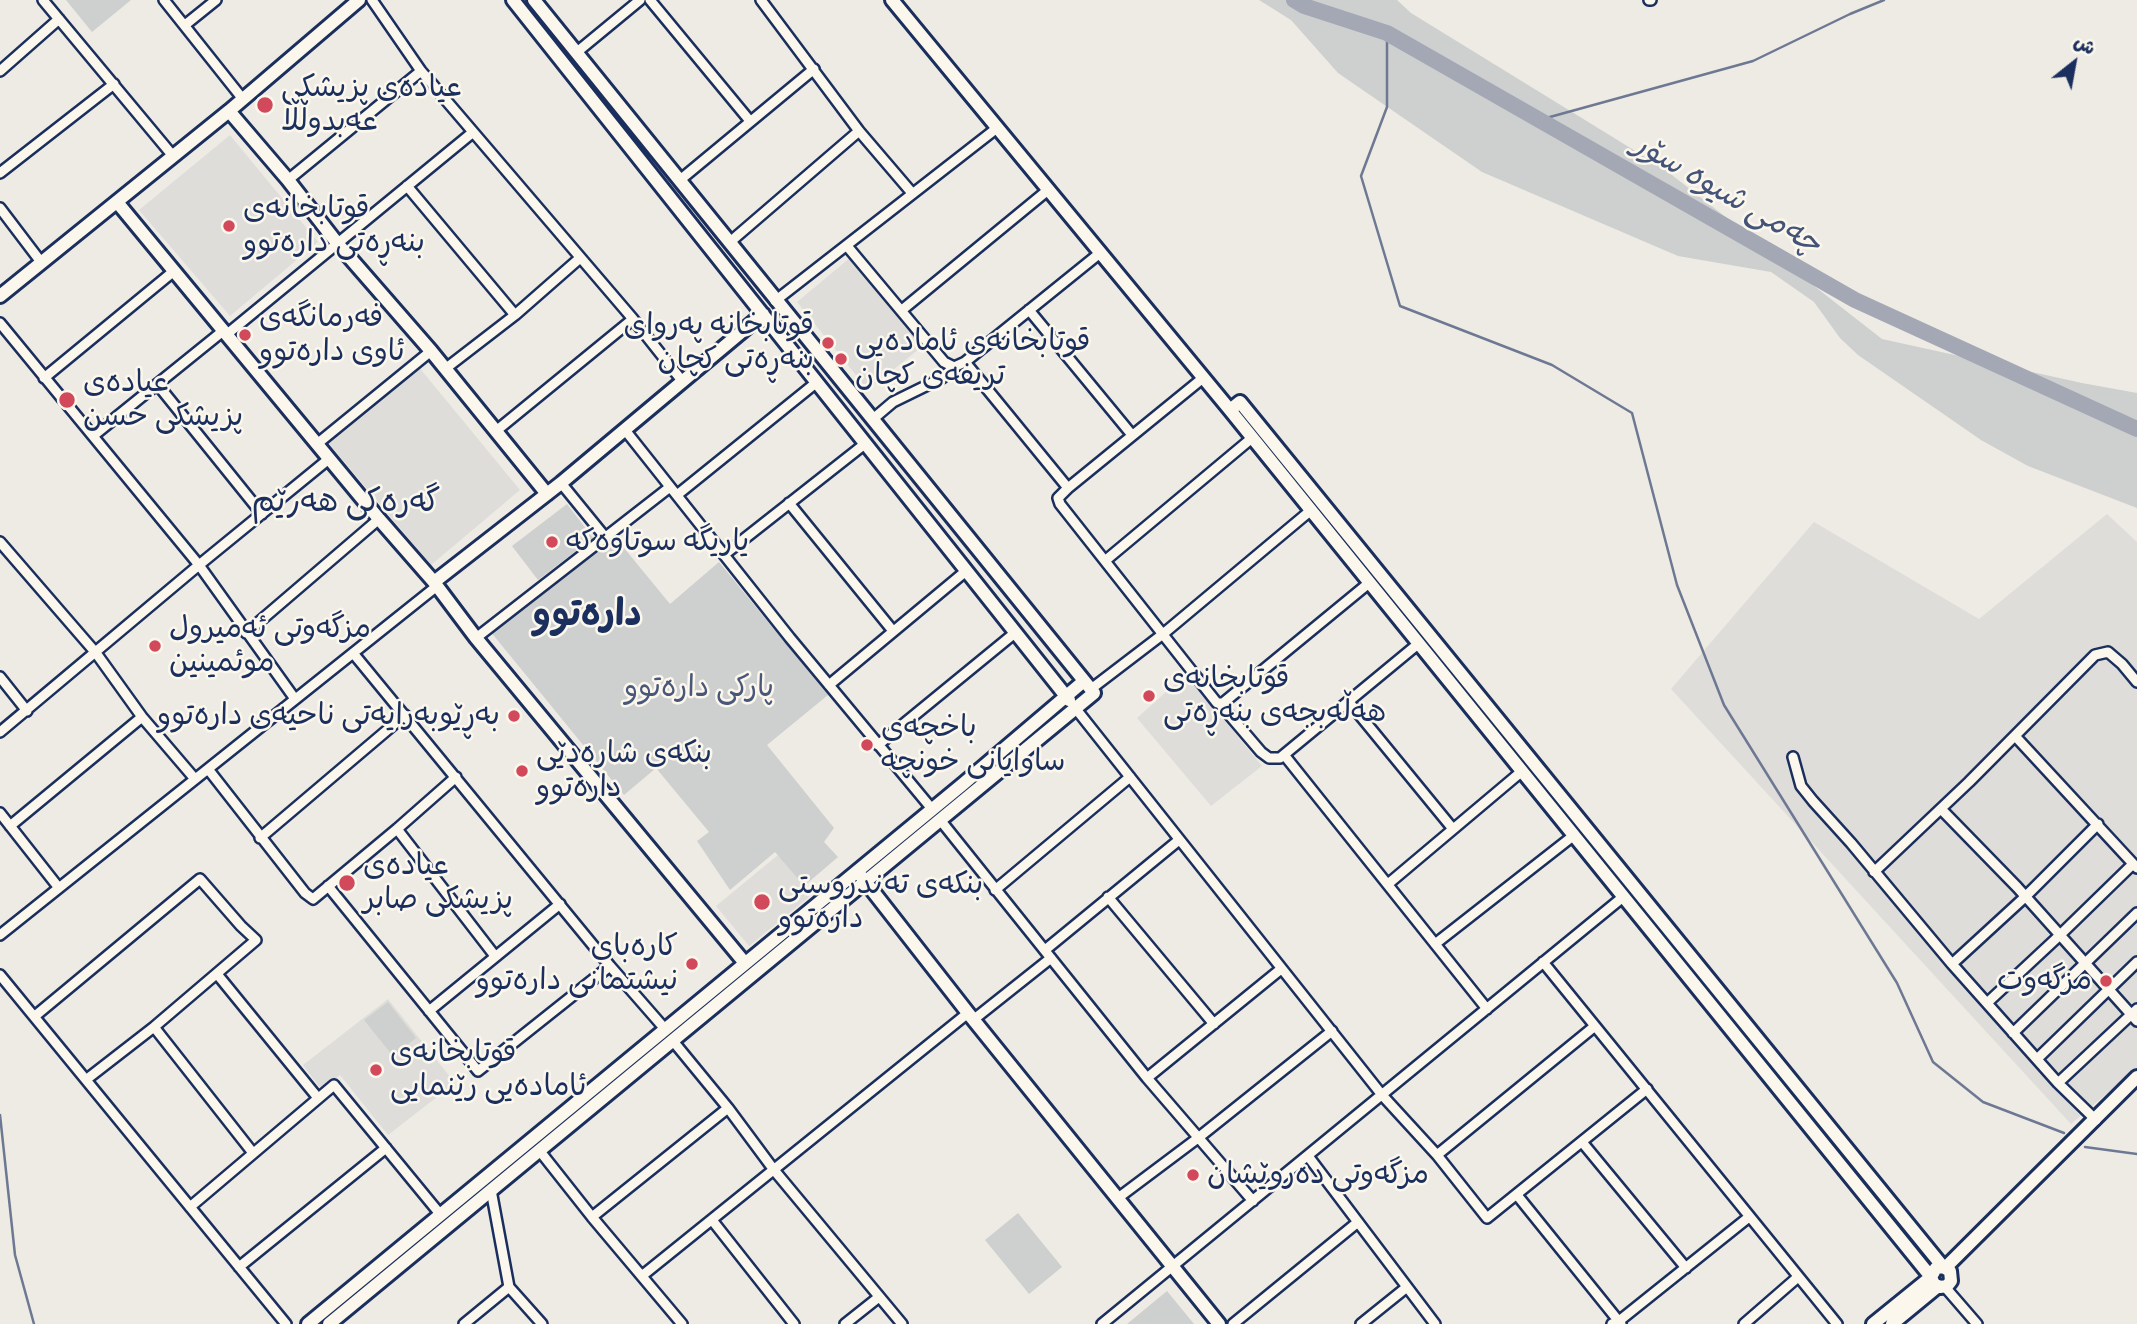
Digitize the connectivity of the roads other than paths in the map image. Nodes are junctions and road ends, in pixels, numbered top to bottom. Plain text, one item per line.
1 (43, 0) edge
2 (164, 0) edge
3 (216, 0) edge
4 (359, 0) edge
5 (372, 0) edge
6 (513, 0) edge
7 (534, 0) edge
8 (640, 0) edge
9 (650, 0) edge
10 (761, 0) edge
11 (892, 0) edge
12 (59, 19) junction
13 (185, 25) junction
14 (578, 52) junction
15 (814, 69) junction
16 (0, 71) edge
17 (421, 71) junction
18 (114, 84) junction
19 (242, 98) junction
20 (229, 111) junction
21 (750, 121) junction
22 (997, 128) junction
23 (859, 131) junction
24 (472, 133) junction
25 (173, 156) junction
26 (0, 173) edge
27 (288, 180) junction
28 (680, 180) junction
29 (407, 186) junction
30 (1048, 190) junction
31 (912, 193) junction
32 (117, 202) junction
33 (0, 208) edge
34 (730, 242) junction
35 (337, 243) junction
36 (847, 246) junction
37 (1100, 253) junction
38 (580, 258) junction
39 (41, 262) junction
40 (174, 271) junction
41 (0, 296) edge
42 (775, 301) junction
43 (902, 310) junction
44 (1029, 310) junction
45 (763, 314) junction
46 (515, 315) junction
47 (634, 319) junction
48 (0, 323) edge
49 (225, 333) junction
50 (431, 351) junction
51 (965, 362) junction
52 (954, 367) junction
53 (445, 369) junction
54 (44, 378) junction
55 (1203, 378) junction
56 (683, 382) junction
57 (817, 382) junction
58 (158, 385) junction
59 (1235, 406) junction
60 (873, 419) junction
61 (625, 430) junction
62 (882, 430) junction
63 (496, 431) junction
64 (1132, 435) junction
65 (93, 436) junction
66 (1252, 438) junction
67 (317, 443) junction
68 (866, 443) junction
69 (330, 458) junction
70 (561, 483) junction
71 (1068, 488) junction
72 (673, 491) junction
73 (547, 494) junction
74 (789, 503) junction
75 (1310, 511) junction
76 (262, 514) junction
77 (379, 519) junction
78 (605, 537) junction
79 (0, 542) edge
80 (725, 554) junction
81 (1106, 560) junction
82 (198, 565) junction
83 (966, 571) junction
84 (1369, 583) junction
85 (435, 584) junction
86 (893, 631) junction
87 (1016, 632) junction
88 (246, 633) junction
89 (1163, 634) junction
90 (476, 638) junction
91 (1418, 644) junction
92 (96, 653) junction
93 (353, 653) junction
94 (0, 677) edge
95 (2137, 682) edge
96 (829, 685) junction
97 (1090, 688) junction
98 (1066, 696) junction
99 (295, 699) junction
100 (1349, 702) junction
101 (1220, 704) junction
102 (1076, 709) junction
103 (27, 711) junction
104 (405, 715) junction
105 (142, 717) junction
106 (0, 732) edge
107 (2015, 736) junction
108 (878, 745) junction
109 (1285, 756) junction
110 (1793, 757) dead end
111 (208, 769) junction
112 (1521, 772) junction
113 (456, 777) junction
114 (1130, 777) junction
115 (195, 779) junction
116 (1563, 797) junction
117 (1551, 807) junction
118 (932, 809) junction
119 (1941, 809) junction
120 (0, 813) edge
121 (940, 821) junction
122 (2098, 824) junction
123 (10, 825) junction
124 (397, 829) junction
125 (1453, 829) junction
126 (1573, 836) junction
127 (260, 838) junction
128 (906, 839) junction
129 (1179, 840) junction
130 (2135, 866) edge
131 (856, 871) junction
132 (1874, 872) junction
133 (865, 882) junction
134 (1388, 884) junction
135 (328, 886) junction
136 (59, 888) junction
137 (995, 890) junction
138 (1108, 897) junction
139 (1623, 897) junction
140 (2025, 897) junction
141 (561, 904) junction
142 (2137, 913) edge
143 (0, 935) edge
144 (2060, 935) junction
145 (1435, 944) junction
146 (1048, 954) junction
147 (495, 956) junction
148 (745, 962) junction
149 (1543, 962) junction
150 (2085, 962) junction
151 (2137, 962) edge
152 (1952, 964) junction
153 (610, 966) junction
154 (1281, 969) junction
155 (217, 974) junction
156 (755, 974) junction
157 (0, 975) edge
158 (2110, 989) junction
159 (1987, 1003) junction
160 (1487, 1009) junction
161 (429, 1011) junction
162 (2135, 1015) edge
163 (35, 1016) junction
164 (971, 1016) junction
165 (1214, 1024) junction
166 (1595, 1026) junction
167 (154, 1027) junction
168 (665, 1028) junction
169 (1332, 1031) junction
170 (2013, 1033) junction
171 (673, 1041) junction
172 (2037, 1059) junction
173 (2137, 1077) edge
174 (1147, 1078) junction
175 (87, 1079) junction
176 (2058, 1083) junction
177 (1647, 1089) junction
178 (1382, 1095) junction
179 (318, 1098) junction
180 (728, 1108) junction
181 (2096, 1120) junction
182 (1198, 1139) junction
183 (1582, 1142) junction
184 (386, 1148) junction
185 (539, 1150) junction
186 (253, 1153) junction
187 (1437, 1155) junction
188 (1308, 1156) junction
189 (774, 1170) junction
190 (491, 1190) junction
191 (1517, 1195) junction
192 (1118, 1198) junction
193 (1253, 1201) junction
194 (190, 1207) junction
195 (440, 1214) junction
196 (592, 1217) junction
197 (1749, 1217) junction
198 (712, 1220) junction
199 (1358, 1222) junction
200 (239, 1267) junction
201 (1172, 1267) junction
202 (1944, 1267) junction
203 (1686, 1268) junction
204 (643, 1275) junction
205 (1798, 1278) junction
206 (1938, 1283) junction
207 (509, 1287) junction
208 (1407, 1287) junction
209 (879, 1297) junction
210 (1618, 1323) edge
211 (286, 1324) edge
212 (308, 1324) edge
213 (329, 1324) edge
214 (464, 1324) edge
215 (542, 1324) edge
216 (682, 1324) edge
217 (794, 1324) edge
218 (845, 1324) edge
219 (902, 1324) edge
220 (1102, 1324) edge
221 (1219, 1324) edge
222 (1233, 1324) edge
223 (1362, 1324) edge
224 (1435, 1324) edge
225 (1744, 1324) edge
226 (1837, 1324) edge
227 (1873, 1324) edge
228 (1892, 1324) edge
229 (1978, 1324) edge

1 - 12 street
2 - 13 street
3 - 13 street
4 - 19 street
5 - 17 street
6 - 45 street
7 - 14 street
8 - 14 street
9 - 21 street
10 - 15 street
11 - 22 street
12 - 16 street
12 - 18 street
13 - 19 street
14 - 28 street
15 - 21 street
15 - 23 street
17 - 24 street
17 - 27 street
18 - 25 street
18 - 26 street
19 - 20 street
20 - 25 street
20 - 27 street
21 - 28 street
22 - 30 street
22 - 31 street
23 - 31 street
23 - 34 street
24 - 29 street
24 - 38 street
25 - 32 street
27 - 35 street
28 - 34 street
29 - 35 street
29 - 46 street
30 - 37 street
30 - 43 street
31 - 36 street
32 - 39 street
32 - 40 street
33 - 39 street
34 - 42 street
35 - 49 street
35 - 50 street
36 - 42 street
36 - 43 street
37 - 44 street
37 - 55 street
38 - 46 street
38 - 47 street
39 - 41 street
40 - 49 street
40 - 54 street
42 - 60 street
43 - 52 street
44 - 51 street
44 - 64 street
45 - 56 street
45 - 57 street
46 - 53 street
47 - 56 street
47 - 63 street
48 - 54 street
49 - 58 street
49 - 67 street
50 - 53 street
50 - 67 street
51 - 52 street
51 - 71 street
52 - 60 street
53 - 63 street
54 - 65 street
55 - 59 street
55 - 64 street
56 - 61 street
57 - 68 street
57 - 72 street
58 - 65 street
58 - 76 street
59 - 66 street
59 - 116 street
60 - 62 street
61 - 70 street
61 - 72 street
62 - 68 street
62 - 97 street
63 - 73 street
64 - 71 street
65 - 82 street
66 - 75 street
66 - 81 street
67 - 69 street
68 - 74 street
68 - 83 street
69 - 76 street
69 - 77 street
70 - 73 street
70 - 78 street
71 - 81 street
72 - 78 street
72 - 80 street
73 - 85 street
74 - 80 street
74 - 86 street
75 - 84 street
75 - 89 street
76 - 82 street
77 - 85 street
77 - 88 street
78 - 90 street
79 - 92 street
80 - 96 street
81 - 89 street
82 - 88 street
82 - 92 street
83 - 86 street
83 - 87 street
84 - 91 street
84 - 101 street
85 - 90 street
85 - 93 street
86 - 96 street
87 - 98 street
87 - 108 street
88 - 99 street
89 - 97 street
89 - 101 street
90 - 148 street
91 - 100 street
91 - 112 street
92 - 103 street
92 - 105 street
93 - 99 street
93 - 104 street
94 - 103 street
95 - 107 street
96 - 108 street
97 - 98 street
97 - 102 street
98 - 102 street
98 - 118 street
99 - 111 street
100 - 109 street
100 - 125 street
101 - 109 street
102 - 114 street
102 - 121 street
103 - 106 street
104 - 113 street
104 - 127 street
105 - 115 street
105 - 123 street
107 - 119 street
107 - 122 street
108 - 118 street
109 - 134 street
110 - 132 street
111 - 115 street
111 - 127 street
112 - 117 street
112 - 125 street
113 - 124 street
113 - 141 street
114 - 129 street
114 - 137 street
115 - 136 street
116 - 117 street
116 - 202 street
117 - 126 street
118 - 128 street
119 - 132 street
119 - 140 street
120 - 123 street
121 - 128 street
121 - 137 street
122 - 130 street
122 - 140 street
123 - 136 street
124 - 135 street
124 - 147 street
125 - 134 street
126 - 139 street
126 - 145 street
127 - 135 street
128 - 131 street
128 - 133 street
129 - 138 street
129 - 154 street
130 - 144 street
131 - 133 street
131 - 148 street
132 - 152 street
133 - 156 street
133 - 164 street
134 - 145 street
135 - 161 street
136 - 143 street
137 - 146 street
138 - 146 street
138 - 165 street
139 - 149 street
139 - 206 street
140 - 144 street
140 - 152 street
141 - 147 street
141 - 153 street
142 - 150 street
144 - 150 street
144 - 159 street
145 - 160 street
146 - 164 street
146 - 174 street
147 - 161 street
148 - 156 street
148 - 168 street
149 - 160 street
149 - 166 street
150 - 158 street
150 - 170 street
151 - 158 street
152 - 159 street
153 - 161 street
153 - 168 street
154 - 165 street
154 - 169 street
155 - 163 street
155 - 167 street
155 - 179 street
156 - 171 street
157 - 163 street
158 - 162 street
158 - 172 street
159 - 170 street
160 - 178 street
162 - 176 street
163 - 175 street
164 - 189 street
164 - 192 street
165 - 174 street
166 - 177 street
166 - 187 street
167 - 175 street
167 - 186 street
168 - 195 street
169 - 178 street
169 - 182 street
170 - 172 street
171 - 180 street
171 - 185 street
172 - 176 street
173 - 181 street
174 - 182 street
175 - 194 street
176 - 181 street
177 - 183 street
177 - 197 street
178 - 187 street
178 - 188 street
179 - 184 street
179 - 186 street
180 - 189 street
180 - 196 street
181 - 202 street
182 - 192 street
182 - 193 street
183 - 191 street
183 - 203 street
184 - 195 street
184 - 200 street
185 - 190 street
185 - 196 street
186 - 194 street
187 - 191 street
188 - 193 street
188 - 199 street
189 - 198 street
189 - 209 street
190 - 207 street
190 - 213 street
191 - 210 street
192 - 201 street
193 - 201 street
194 - 200 street
195 - 212 street
196 - 204 street
197 - 203 street
197 - 205 street
198 - 204 street
198 - 217 street
199 - 208 street
199 - 222 street
200 - 211 street
201 - 220 street
201 - 221 street
202 - 206 street
203 - 210 street
204 - 216 street
205 - 225 street
205 - 226 street
206 - 227 street
206 - 228 street
206 - 229 street
207 - 214 street
207 - 215 street
208 - 223 street
208 - 224 street
209 - 218 street
209 - 219 street

